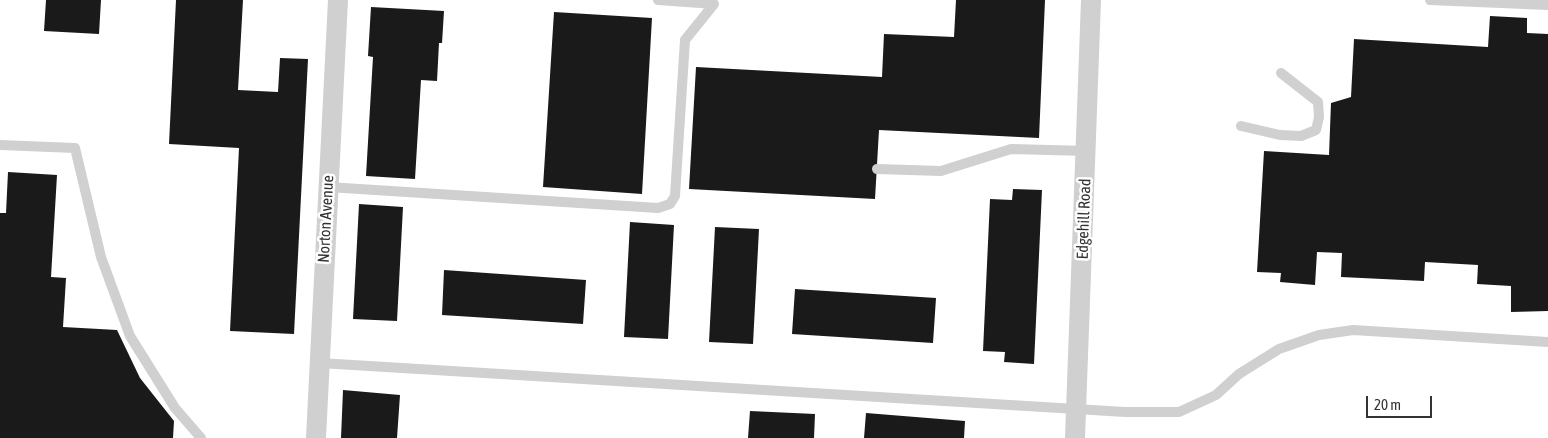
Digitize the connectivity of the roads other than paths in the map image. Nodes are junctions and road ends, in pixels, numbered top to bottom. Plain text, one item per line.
1 (338, 0) edge
2 (658, 0) edge
3 (1091, 0) edge
4 (1430, 0) edge
5 (714, 2) edge
6 (1548, 5) edge
7 (1281, 72) dead end
8 (1240, 126) dead end
9 (0, 145) edge
10 (1087, 150) junction
11 (877, 169) dead end
12 (328, 187) junction
13 (1548, 342) edge
14 (320, 363) junction
15 (1076, 409) junction
16 (201, 438) edge
17 (316, 438) edge
18 (1075, 438) edge

1 - 12 street, Norton Avenue
2 - 5 lane
3 - 10 street, Edgehill Road
4 - 6 lane
5 - 12 lane
7 - 8 lane
9 - 16 lane
10 - 11 lane
10 - 15 street, Edgehill Road
12 - 14 street, Norton Avenue
13 - 15 lane
14 - 15 lane
14 - 17 street, Norton Avenue
15 - 18 street, Edgehill Road

